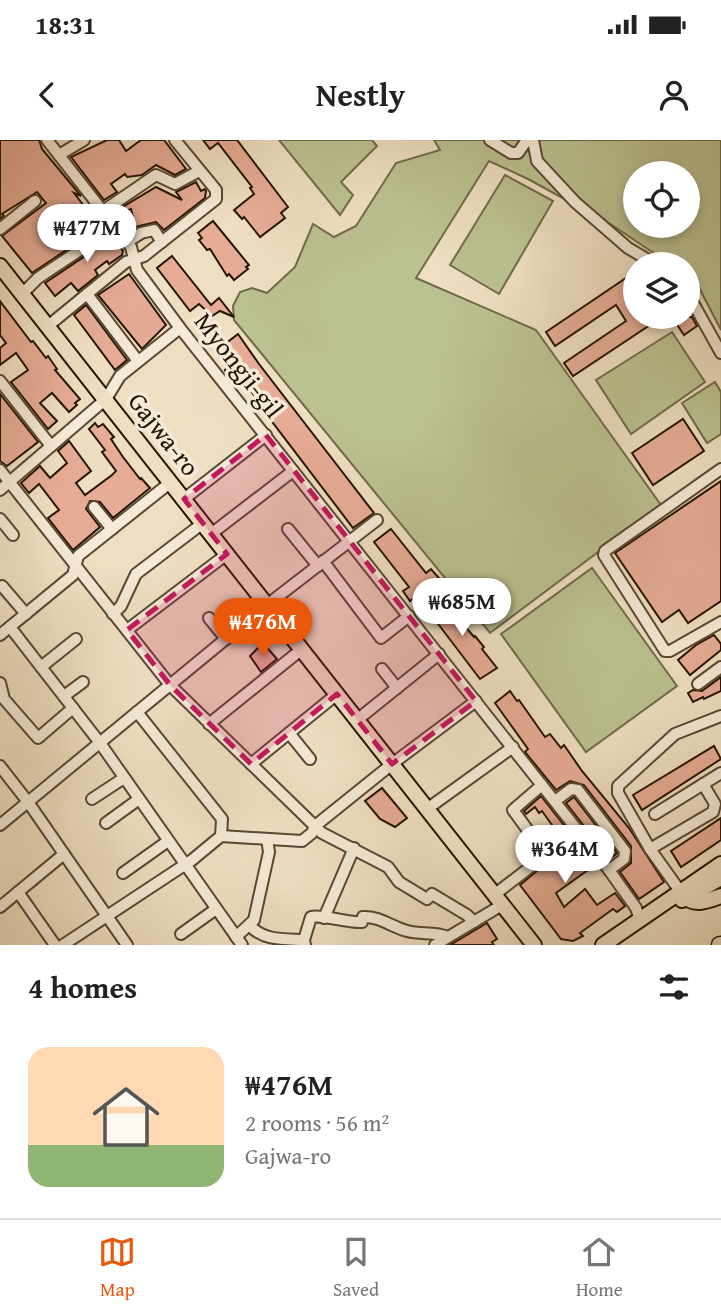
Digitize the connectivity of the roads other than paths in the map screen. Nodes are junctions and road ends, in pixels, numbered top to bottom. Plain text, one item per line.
1 (47, 140) edge
2 (84, 140) edge
3 (175, 140) edge
4 (490, 140) edge
5 (527, 140) edge
6 (533, 140) edge
7 (59, 155) junction
8 (199, 171) junction
9 (35, 201) dead end
10 (103, 211) junction
11 (0, 229) edge
12 (127, 242) junction
13 (162, 242) junction
14 (635, 252) edge
15 (135, 260) junction
16 (0, 266) edge
17 (22, 294) junction
18 (87, 294) junction
19 (700, 315) edge
20 (47, 326) junction
21 (180, 328) junction
22 (721, 353) edge
23 (138, 361) junction
24 (0, 381) edge
25 (106, 399) junction
26 (265, 435) junction
27 (51, 446) junction
28 (721, 469) edge
29 (0, 470) edge
30 (293, 471) junction
31 (9, 482) junction
32 (171, 482) junction
33 (0, 490) edge
34 (184, 499) junction
35 (94, 507) dead end
36 (0, 519) edge
37 (377, 520) dead end
38 (207, 528) junction
39 (112, 529) junction
40 (288, 529) dead end
41 (13, 535) dead end
42 (350, 541) junction
43 (227, 554) junction
44 (321, 564) junction
45 (76, 566) junction
46 (2, 586) dead end
47 (267, 605) junction
48 (26, 614) junction
49 (113, 614) junction
50 (409, 616) junction
51 (209, 618) dead end
52 (721, 622) edge
53 (10, 627) junction
54 (127, 631) junction
55 (0, 635) edge
56 (76, 639) dead end
57 (226, 639) junction
58 (302, 649) junction
59 (439, 654) junction
60 (41, 667) junction
61 (721, 667) edge
62 (382, 670) dead end
63 (83, 682) dead end
64 (0, 683) edge
65 (698, 684) dead end
66 (170, 685) junction
67 (397, 688) junction
68 (337, 694) junction
69 (64, 696) junction
70 (476, 701) junction
71 (73, 708) junction
72 (137, 712) junction
73 (721, 716) edge
74 (357, 720) junction
75 (209, 724) junction
76 (289, 733) junction
77 (100, 743) junction
78 (513, 747) junction
79 (310, 759) dead end
80 (251, 764) junction
81 (392, 764) junction
82 (0, 766) edge
83 (721, 773) edge
84 (124, 778) junction
85 (704, 784) junction
86 (542, 785) junction
87 (92, 799) dead end
88 (139, 799) junction
89 (555, 801) junction
90 (29, 802) junction
91 (427, 810) junction
92 (655, 814) dead end
93 (106, 823) dead end
94 (0, 825) edge
95 (315, 826) junction
96 (221, 836) junction
97 (267, 839) junction
98 (168, 841) junction
99 (354, 848) junction
100 (650, 849) junction
101 (64, 854) junction
102 (721, 864) edge
103 (184, 865) junction
104 (609, 870) junction
105 (122, 873) dead end
106 (721, 878) edge
107 (18, 892) junction
108 (682, 894) junction
109 (721, 896) edge
110 (498, 900) junction
111 (0, 907) edge
112 (216, 909) junction
113 (106, 916) junction
114 (324, 918) junction
115 (640, 920) junction
116 (474, 922) junction
117 (250, 926) junction
118 (181, 934) dead end
119 (448, 937) junction
120 (239, 941) edge
121 (304, 943) edge
122 (55, 945) edge
123 (63, 945) edge
124 (127, 945) edge
125 (435, 945) edge
126 (534, 945) edge
127 (603, 945) edge
128 (618, 945) edge

1 - 7 street, Myongji-gil
2 - 7 street
3 - 8 street
4 - 5 street
6 - 14 street
7 - 10 street, Myongji-gil
8 - 10 street
8 - 13 street
9 - 11 street
10 - 12 street, Myongji-gil
10 - 17 street
12 - 13 street
12 - 15 street, Myongji-gil
13 - 15 street
15 - 18 street
15 - 21 street, Myongji-gil
16 - 17 main road, Gajwa-ro
17 - 20 main road, Gajwa-ro
18 - 20 street
18 - 23 street, Gajwa-ro
19 - 22 street
20 - 25 main road, Gajwa-ro
21 - 23 street, Gajwa-ro
21 - 26 street, Myongji-gil
23 - 25 street, Gajwa-ro
24 - 27 street
25 - 27 street
25 - 32 main road, Gajwa-ro
26 - 30 street, Myongji-gil
26 - 34 street, Gajwa-ro
27 - 31 street
28 - 52 street
29 - 31 street
30 - 38 street
30 - 42 street, Myongji-gil
31 - 33 street
31 - 45 street
32 - 34 main road, Gajwa-ro
32 - 39 street
34 - 38 main road, Gajwa-ro
35 - 39 street
36 - 41 street
37 - 42 street
38 - 43 main road, Gajwa-ro
38 - 49 street
39 - 45 street
40 - 44 street
42 - 44 street
42 - 50 street, Myongji-gil
43 - 47 main road, Gajwa-ro
43 - 54 street
44 - 47 street
44 - 50 street
45 - 48 street
45 - 49 street
46 - 48 street
47 - 57 street
47 - 58 main road, Gajwa-ro
48 - 53 street
49 - 54 street
50 - 59 street, Myongji-gil
51 - 57 street
53 - 55 street
53 - 60 street
54 - 66 street
56 - 60 street
57 - 66 street
58 - 68 main road, Gajwa-ro
58 - 75 street
59 - 67 street
59 - 70 street, Myongji-gil
60 - 69 street
61 - 65 street
62 - 67 street
63 - 69 street
64 - 71 street
66 - 72 street
66 - 75 street
67 - 74 street
68 - 74 main road, Gajwa-ro
68 - 76 street
69 - 71 street
70 - 78 street, Myongji-gil
70 - 81 street
71 - 77 street
72 - 77 street
72 - 96 street
73 - 100 street
74 - 81 main road, Gajwa-ro
75 - 80 street
76 - 79 street
76 - 80 street
77 - 84 street
77 - 90 street
78 - 86 street, Myongji-gil
78 - 91 street
80 - 95 street
81 - 91 main road, Gajwa-ro
81 - 95 street
82 - 90 street
83 - 85 street
84 - 87 street
84 - 88 street
85 - 92 street
85 - 100 street
86 - 89 street, Myongji-gil
86 - 110 street
88 - 93 street
88 - 98 street
89 - 104 street, Myongji-gil
89 - 104 street
90 - 94 street
90 - 101 street
91 - 110 main road, Gajwa-ro
95 - 97 street
95 - 99 street
96 - 97 street
96 - 103 street
97 - 117 street
98 - 103 street
98 - 105 street
99 - 114 street
99 - 116 street
100 - 108 street
101 - 107 street
101 - 113 street
102 - 108 main road
103 - 112 street
103 - 113 street
104 - 115 street, Myongji-gil
106 - 108 main road
107 - 111 street
107 - 122 street
108 - 109 main road
108 - 115 main road
108 - 128 main road
110 - 116 street
110 - 126 main road, Gajwa-ro
112 - 118 street
112 - 120 street
113 - 123 street
113 - 124 street
114 - 119 street
114 - 121 street
115 - 127 main road
116 - 119 street
117 - 120 street
117 - 121 street
119 - 125 street

